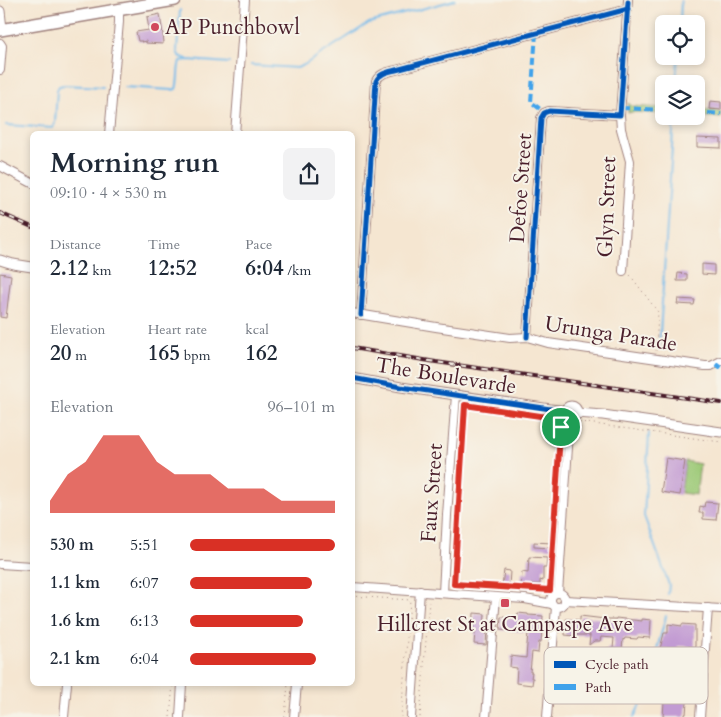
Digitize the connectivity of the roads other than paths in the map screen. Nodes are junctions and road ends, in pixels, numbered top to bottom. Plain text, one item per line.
1 (175, 0) edge
2 (245, 0) edge
3 (628, 0) edge
4 (628, 9) junction
5 (119, 10) junction
6 (0, 11) edge
7 (1, 29) edge
8 (1, 44) edge
9 (0, 70) edge
10 (620, 115) junction
11 (109, 131) edge
12 (235, 131) edge
13 (0, 166) edge
14 (30, 182) edge
15 (0, 260) edge
16 (30, 267) edge
17 (623, 271) road end
18 (355, 314) edge
19 (361, 315) junction
20 (527, 337) junction
21 (718, 362) edge
22 (355, 378) edge
23 (456, 395) junction
24 (570, 414) junction
25 (721, 432) edge
26 (0, 564) edge
27 (30, 566) edge
28 (355, 587) edge
29 (420, 591) junction
30 (443, 592) junction
31 (555, 594) junction
32 (496, 597) junction
33 (525, 598) junction
34 (565, 600) junction
35 (554, 606) junction
36 (708, 608) junction
37 (721, 609) edge
38 (551, 647) edge
39 (705, 647) edge
40 (67, 686) edge
41 (182, 686) edge
42 (297, 686) edge
43 (548, 704) edge
44 (701, 704) edge
45 (64, 717) edge
46 (180, 717) edge
47 (294, 717) edge
48 (411, 717) edge
49 (486, 717) edge
50 (547, 717) edge
51 (700, 717) edge

1 - 5 main road
2 - 12 street
3 - 4 street
4 - 10 street
4 - 19 street
5 - 7 main road
5 - 11 street
6 - 7 street
8 - 9 street
10 - 17 street, Glyn Street
10 - 20 street, Defoe Street
13 - 14 street
15 - 16 street
18 - 19 street, Urunga Parade
19 - 20 street, Urunga Parade
20 - 21 street, Urunga Parade
22 - 23 street, The Boulevarde
23 - 24 street, The Boulevarde
23 - 30 street, Faux Street
24 - 25 street, The Boulevarde
24 - 31 street
26 - 27 street
28 - 29 street
29 - 30 street
29 - 48 street
30 - 32 street
31 - 33 street
31 - 34 street
31 - 35 street
32 - 33 street
32 - 49 street
33 - 35 street
34 - 35 street
34 - 36 street
35 - 38 street
36 - 37 street
36 - 39 street
40 - 45 street
41 - 46 street
42 - 47 street
43 - 50 street
44 - 51 street

